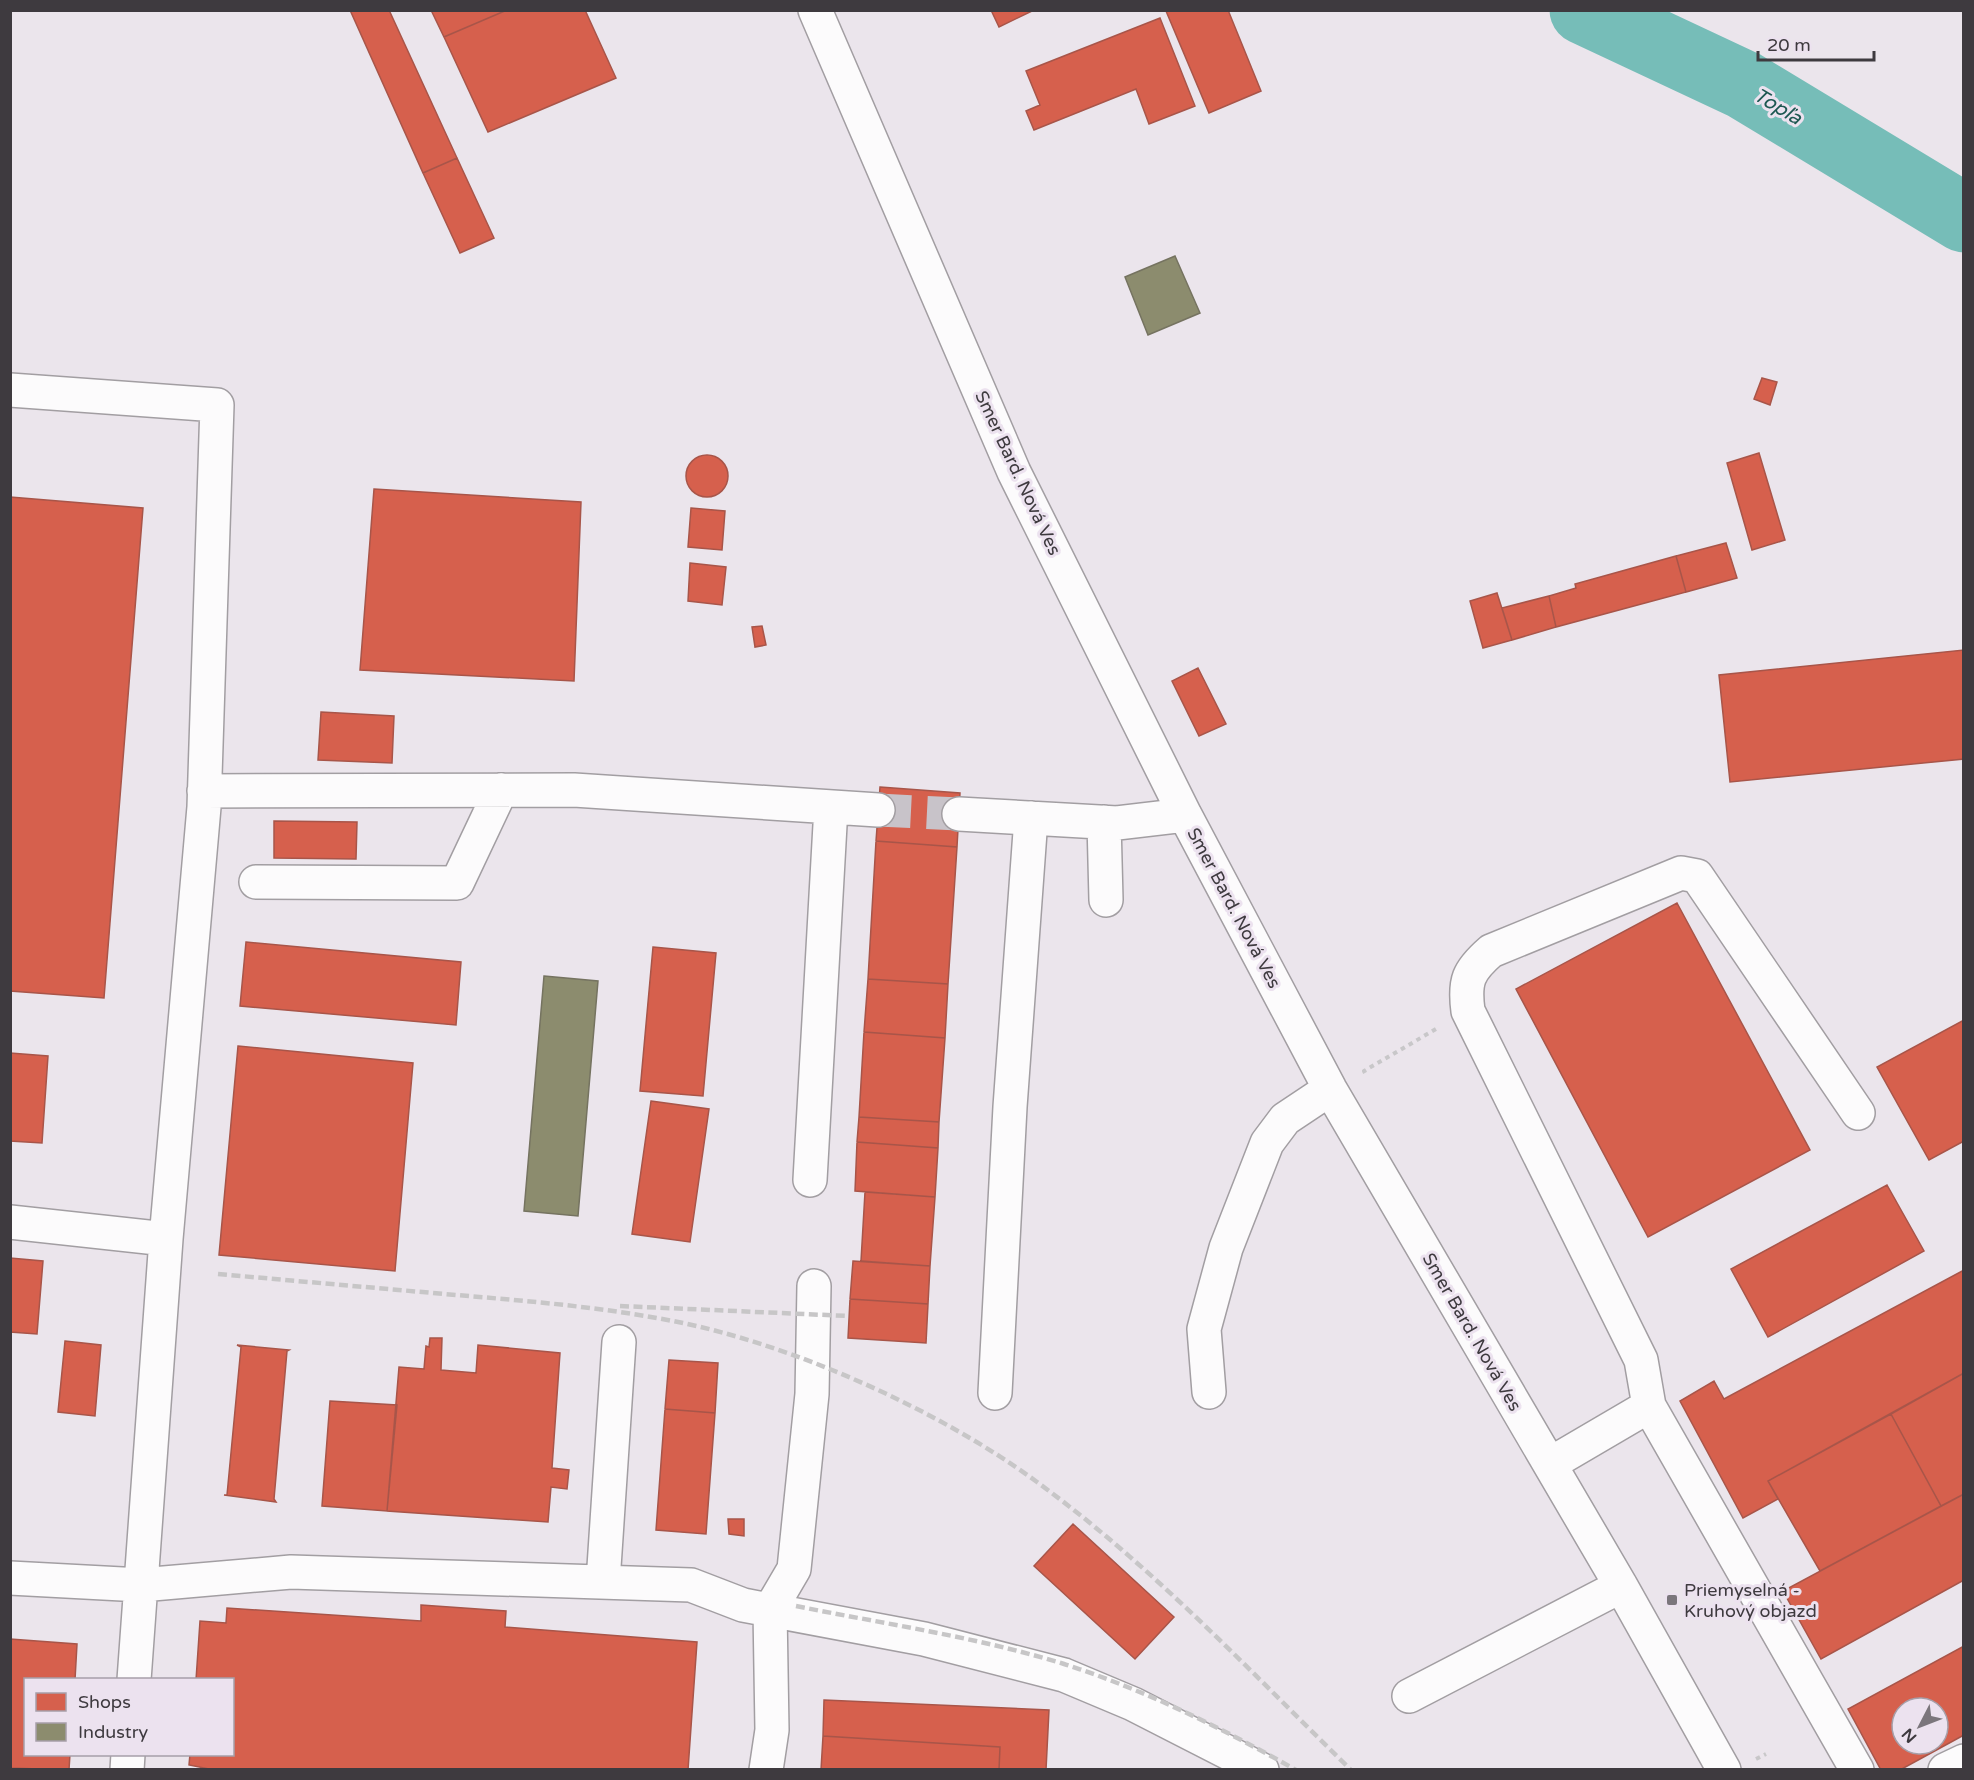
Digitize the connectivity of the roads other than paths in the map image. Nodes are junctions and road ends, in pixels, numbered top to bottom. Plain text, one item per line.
1 (814, 10) edge
2 (10, 390) edge
3 (501, 790) junction
4 (204, 791) junction
5 (831, 807) junction
6 (878, 810) tunnel mouth
7 (959, 814) tunnel mouth
8 (1185, 815) junction
9 (1031, 818) junction
10 (1104, 822) junction
11 (255, 882) dead end
12 (1106, 900) dead end
13 (1330, 1089) junction
14 (1858, 1113) dead end
15 (810, 1180) dead end
16 (10, 1222) edge
17 (166, 1239) junction
18 (814, 1286) dead end
19 (619, 1342) dead end
20 (1209, 1392) dead end
21 (995, 1393) dead end
22 (1649, 1406) junction
23 (1550, 1464) junction
24 (10, 1578) edge
25 (603, 1582) junction
26 (141, 1585) junction
27 (1621, 1587) junction
28 (771, 1610) junction
29 (134, 1678) edge
30 (1409, 1696) dead end
31 (1964, 1761) edge
32 (766, 1770) edge
33 (1262, 1770) edge
34 (1724, 1770) edge
35 (1857, 1770) edge
36 (1946, 1770) edge

1 - 8 street, Smer Bard. Nová Ves
2 - 4 street
3 - 4 street
3 - 5 street
3 - 11 street
4 - 17 street
5 - 6 street
5 - 15 street
7 - 9 street
8 - 10 street
8 - 13 street, Smer Bard. Nová Ves
9 - 10 street
9 - 21 street
10 - 12 street
13 - 20 street
13 - 23 street, Smer Bard. Nová Ves
14 - 22 street
16 - 17 street
17 - 26 street
18 - 28 street
19 - 25 street
22 - 23 street
22 - 35 street
23 - 27 street, Smer Bard. Nová Ves
24 - 26 street
25 - 26 street
25 - 28 street
26 - 29 street
27 - 30 street
27 - 34 street, Smer Bard. Nová Ves
28 - 32 street
28 - 33 street
31 - 36 street

